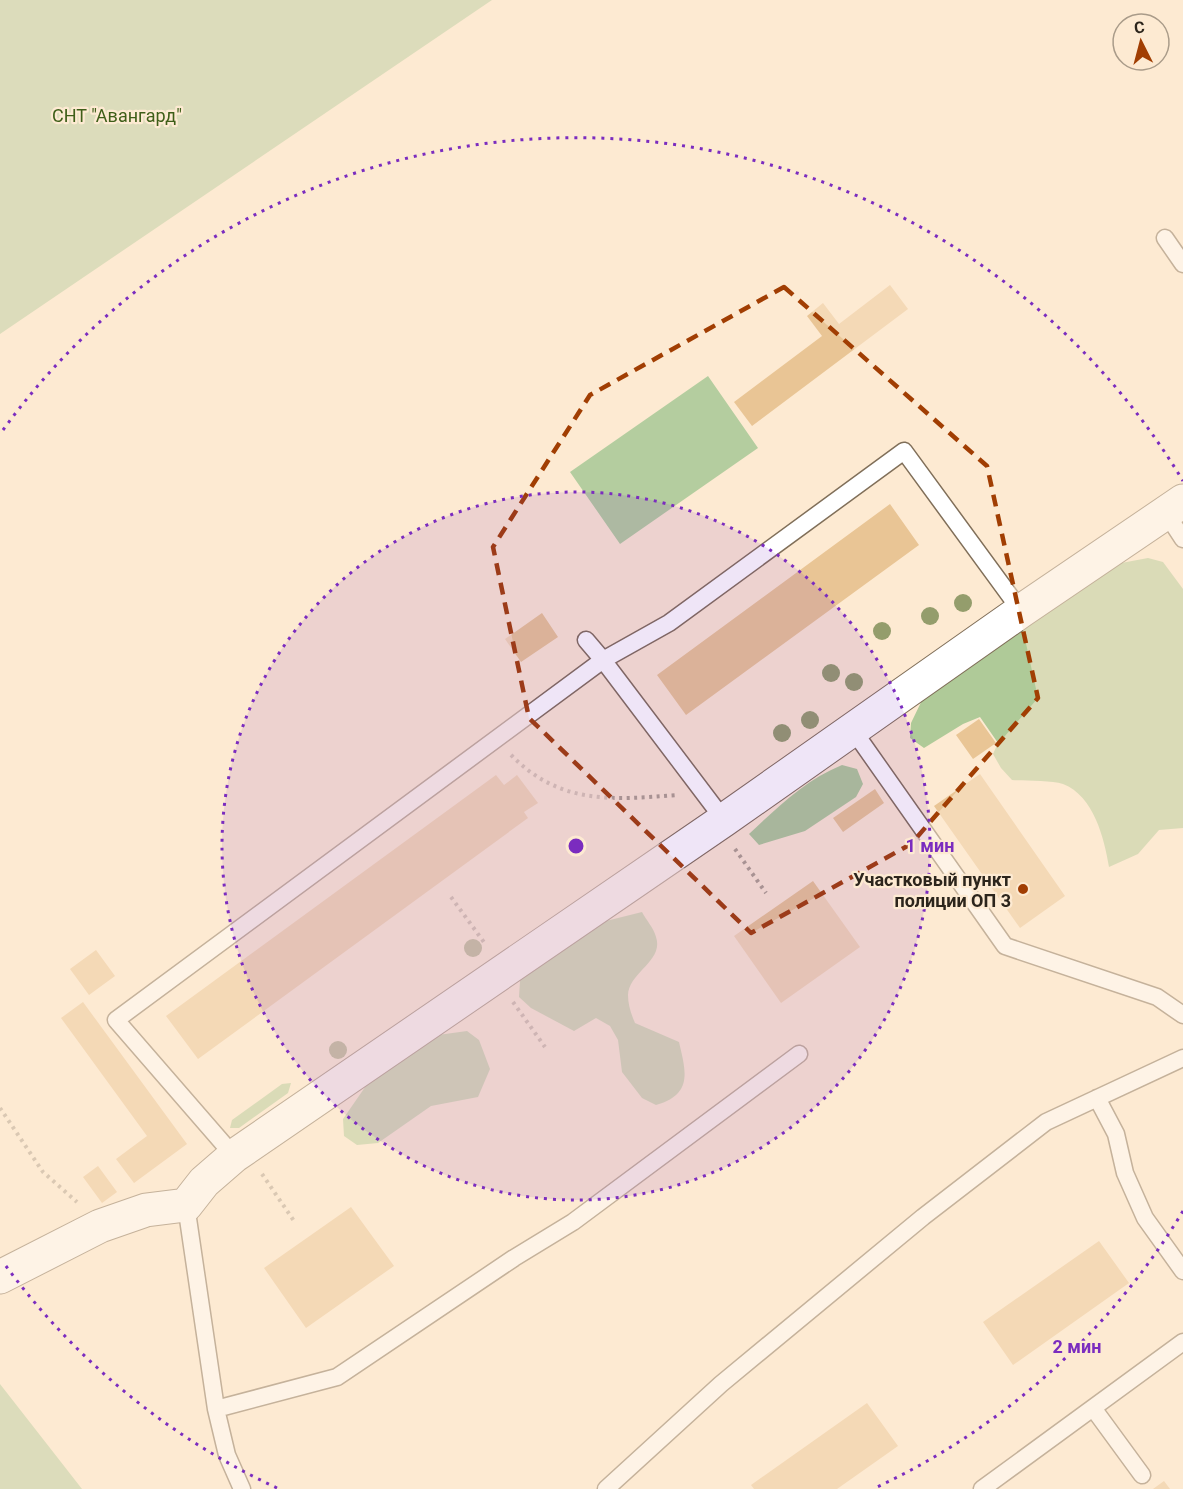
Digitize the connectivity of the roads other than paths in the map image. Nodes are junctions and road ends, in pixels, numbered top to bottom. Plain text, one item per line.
1 (1165, 238) dead end
2 (1183, 264) edge
3 (1177, 518) edge
4 (1021, 611) junction
5 (586, 640) dead end
6 (603, 660) junction
7 (853, 730) junction
8 (721, 822) junction
9 (1183, 1015) edge
10 (799, 1054) dead end
11 (1183, 1058) edge
12 (1097, 1098) junction
13 (239, 1153) junction
14 (186, 1205) junction
15 (1183, 1271) edge
16 (0, 1277) edge
17 (1183, 1342) edge
18 (1093, 1408) junction
19 (216, 1409) junction
20 (1142, 1475) dead end
21 (242, 1489) edge
22 (606, 1489) edge
23 (982, 1489) edge

1 - 2 lane
3 - 4 street
4 - 6 lane
4 - 7 street
5 - 6 lane
6 - 8 lane
6 - 13 lane
7 - 8 street
7 - 9 lane
8 - 13 street
10 - 19 lane
11 - 12 lane
12 - 15 lane
12 - 22 lane
13 - 14 street
14 - 16 street
14 - 19 lane
17 - 18 lane
18 - 20 lane
18 - 23 lane
19 - 21 lane

